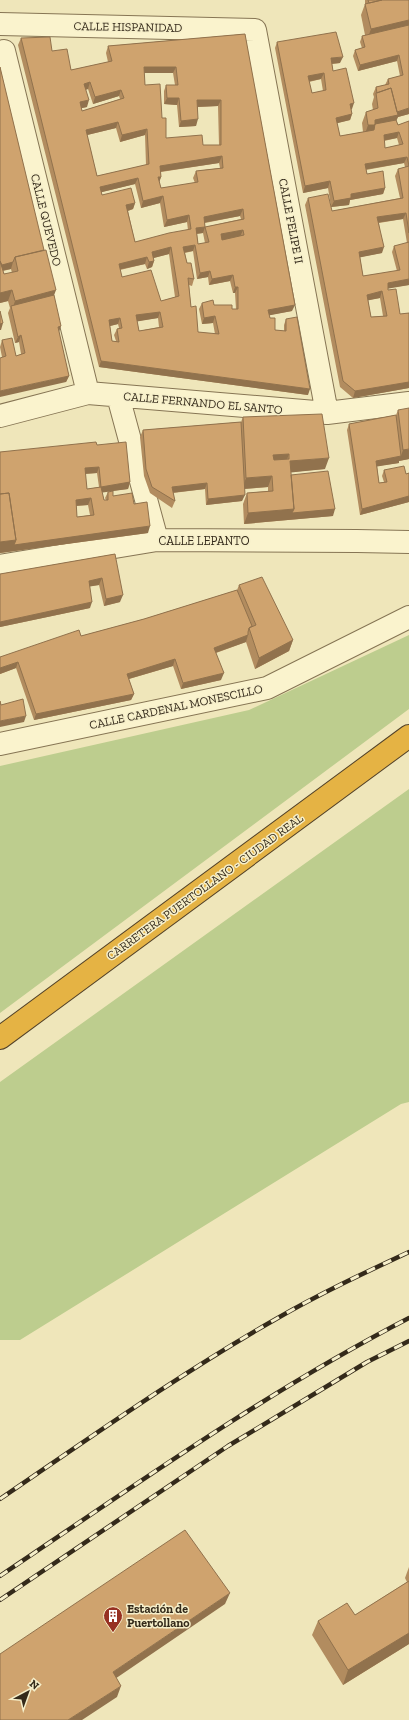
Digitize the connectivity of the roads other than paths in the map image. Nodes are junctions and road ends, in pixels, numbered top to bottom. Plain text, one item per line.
1 (0, 24) edge
2 (255, 30) joint
3 (0, 52) edge
4 (88, 393) junction
5 (118, 396) junction
6 (409, 403) edge
7 (327, 413) junction
8 (0, 416) edge
9 (157, 540) junction
10 (409, 542) edge
11 (0, 566) edge
12 (409, 617) edge
13 (409, 736) edge
14 (0, 744) edge
15 (0, 1038) edge

1 - 2 street, CALLE HISPANIDAD
2 - 7 street, CALLE FELIPE II
3 - 4 street, CALLE QUEVEDO
4 - 5 street, CALLE FERNANDO EL SANTO
4 - 8 street, CALLE FERNANDO EL SANTO
5 - 7 street, CALLE FERNANDO EL SANTO
5 - 9 street
6 - 7 street, CALLE FERNANDO EL SANTO
9 - 10 street, CALLE LEPANTO
9 - 11 street, CALLE LEPANTO
12 - 14 street, CALLE CARDENAL MONESCILLO
13 - 15 highway, CARRETERA PUERTOLLANO - CIUDAD REAL

